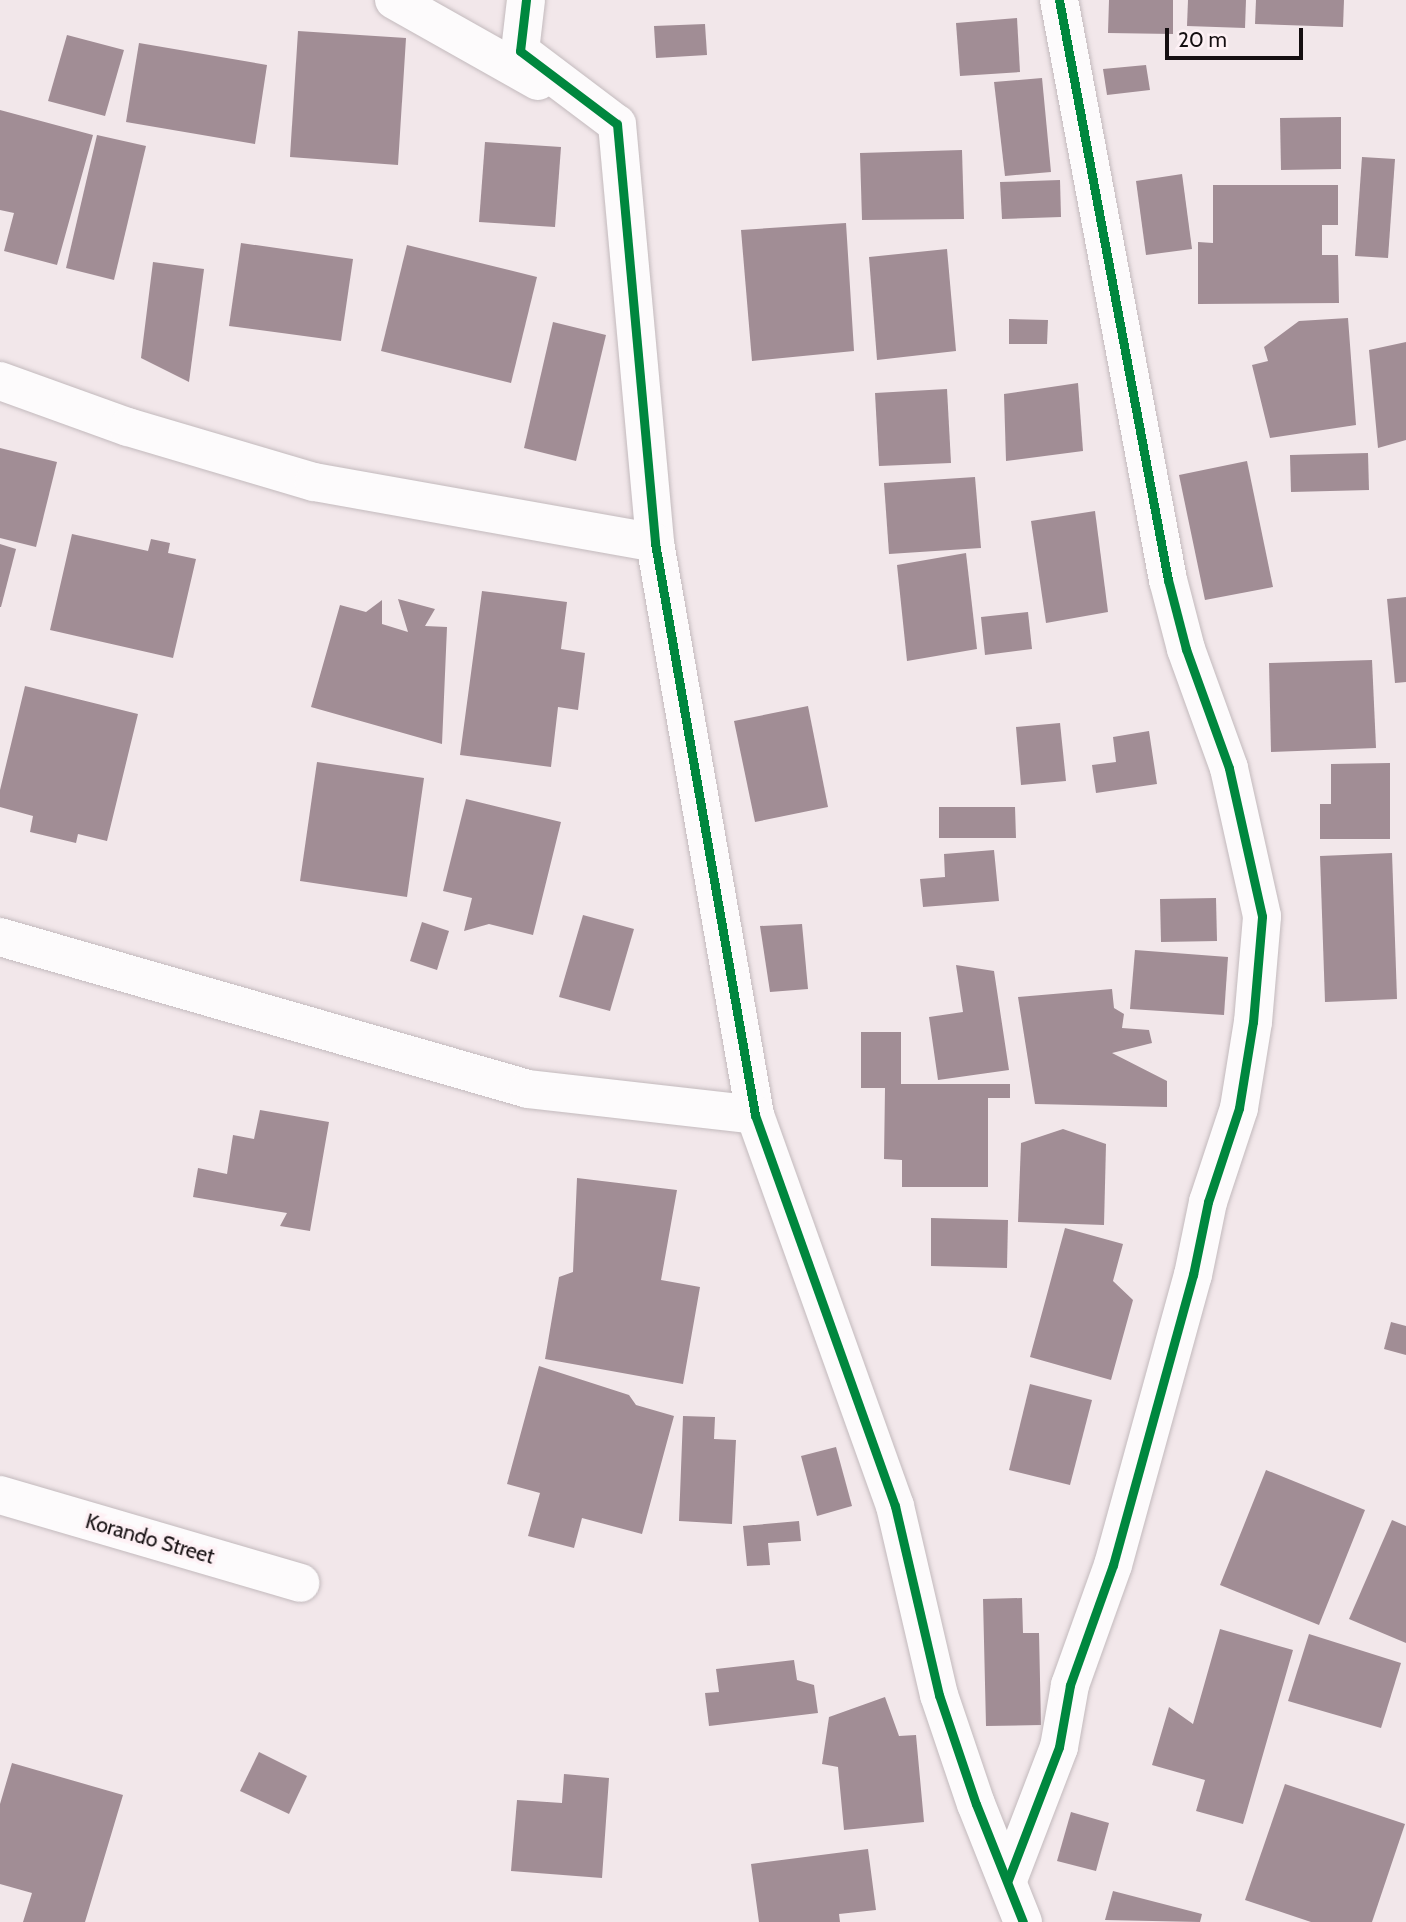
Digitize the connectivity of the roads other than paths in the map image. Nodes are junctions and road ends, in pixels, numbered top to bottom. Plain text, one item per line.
1 (394, 0) edge
2 (526, 0) edge
3 (1059, 0) edge
4 (617, 124) junction
5 (0, 381) edge
6 (655, 543) junction
7 (0, 937) edge
8 (755, 1115) junction
9 (0, 1494) edge
10 (300, 1583) dead end
11 (1008, 1880) junction
12 (1023, 1922) edge

1 - 4 street
2 - 4 street
3 - 11 street
4 - 6 street
5 - 6 street
6 - 8 street
7 - 8 street
8 - 11 street
9 - 10 street, Korando Street
11 - 12 street

